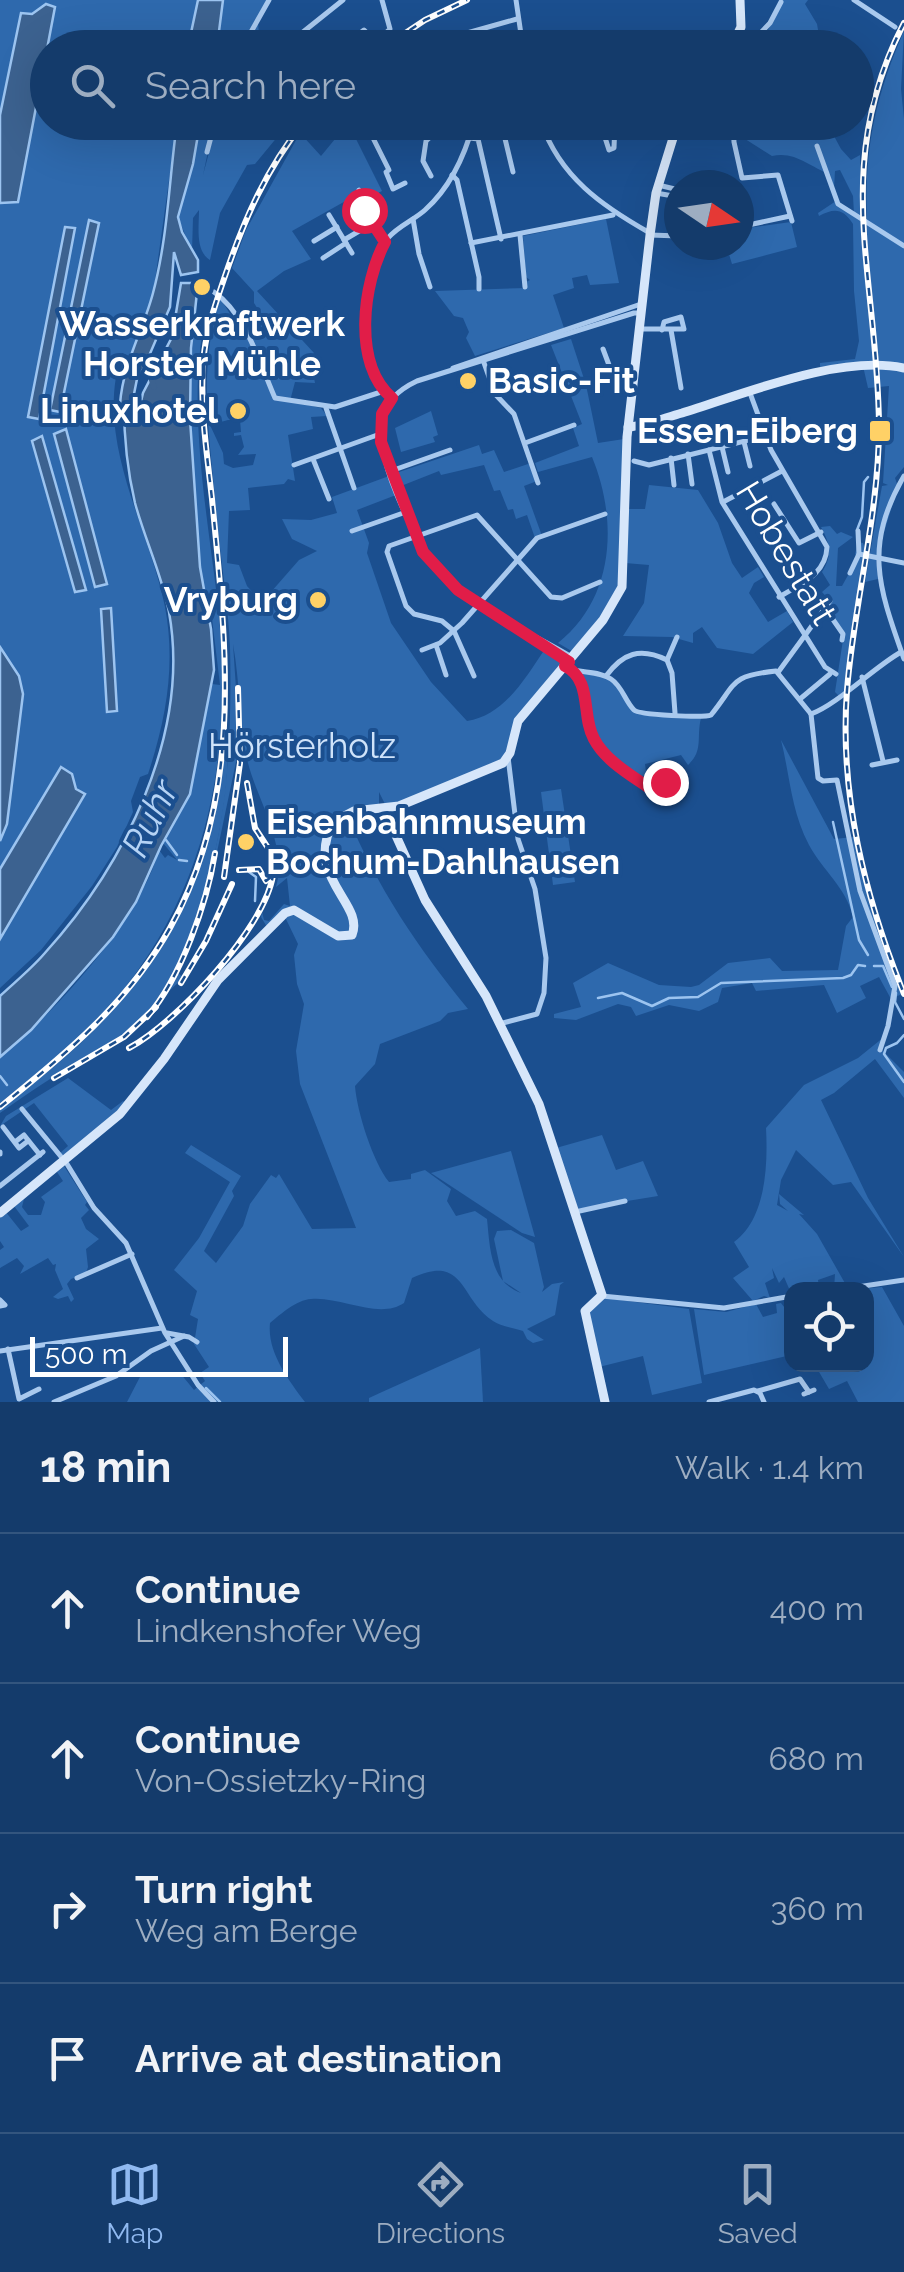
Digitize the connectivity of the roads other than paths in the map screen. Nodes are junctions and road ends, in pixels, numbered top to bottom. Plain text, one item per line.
1 (269, 0) edge
2 (343, 0) edge
3 (382, 0) edge
4 (516, 0) edge
5 (740, 0) edge
6 (854, 0) edge
7 (781, 2) edge
8 (517, 19) junction
9 (895, 27) dead end
10 (252, 30) edge
11 (305, 30) edge
12 (389, 30) edge
13 (478, 30) edge
14 (519, 30) edge
15 (740, 30) edge
16 (763, 30) edge
17 (210, 140) edge
18 (374, 140) edge
19 (427, 140) edge
20 (469, 140) edge
21 (478, 140) edge
22 (506, 140) edge
23 (551, 140) edge
24 (672, 140) edge
25 (734, 140) edge
26 (817, 146) dead end
27 (207, 152) dead end
28 (740, 170) edge
29 (514, 172) dead end
30 (452, 175) junction
31 (431, 176) dead end
32 (754, 177) edge
33 (405, 183) dead end
34 (657, 189) junction
35 (664, 189) edge
36 (359, 190) dead end
37 (664, 192) edge
38 (602, 205) junction
39 (616, 214) junction
40 (329, 215) dead end
41 (599, 218) junction
42 (413, 219) junction
43 (371, 224) junction
44 (754, 224) edge
45 (337, 228) junction
46 (650, 234) junction
47 (664, 235) edge
48 (520, 236) junction
49 (501, 239) junction
50 (314, 241) dead end
51 (345, 241) junction
52 (385, 242) junction
53 (470, 244) junction
54 (904, 246) edge
55 (352, 253) dead end
56 (323, 258) dead end
57 (430, 287) dead end
58 (525, 287) dead end
59 (479, 289) dead end
60 (214, 292) dead end
61 (643, 308) junction
62 (641, 329) junction
63 (662, 330) junction
64 (671, 330) junction
65 (603, 349) dead end
66 (483, 359) junction
67 (904, 368) edge
68 (635, 376) junction
69 (681, 388) dead end
70 (384, 391) junction
71 (750, 393) junction
72 (392, 398) junction
73 (326, 408) junction
74 (574, 426) dead end
75 (628, 427) junction
76 (380, 434) junction
77 (765, 436) junction
78 (744, 442) junction
79 (525, 443) junction
80 (722, 447) junction
81 (340, 449) junction
82 (450, 450) dead end
83 (709, 450) junction
84 (688, 454) junction
85 (671, 458) junction
86 (314, 459) junction
87 (634, 460) dead end
88 (294, 465) dead end
89 (750, 466) dead end
90 (782, 471) junction
91 (390, 472) junction
92 (728, 472) dead end
93 (904, 476) edge
94 (538, 483) dead end
95 (674, 484) dead end
96 (692, 484) dead end
97 (354, 488) dead end
98 (329, 500) dead end
99 (722, 502) junction
100 (774, 504) dead end
101 (406, 512) junction
102 (605, 514) dead end
103 (352, 531) dead end
104 (858, 531) dead end
105 (821, 532) junction
106 (415, 536) junction
107 (859, 554) junction
108 (876, 558) junction
109 (518, 560) junction
110 (904, 563) edge
111 (850, 573) dead end
112 (600, 582) dead end
113 (779, 597) junction
114 (830, 601) dead end
115 (480, 604) junction
116 (825, 608) junction
117 (454, 631) junction
118 (805, 635) junction
119 (678, 637) dead end
120 (842, 640) dead end
121 (436, 645) junction
122 (422, 650) dead end
123 (903, 656) edge
124 (666, 660) junction
125 (570, 664) junction
126 (778, 672) junction
127 (446, 675) dead end
128 (474, 676) dead end
129 (606, 676) junction
130 (862, 677) junction
131 (800, 699) junction
132 (675, 713) junction
133 (811, 714) junction
134 (508, 757) junction
135 (896, 760) dead end
136 (883, 762) junction
137 (872, 765) dead end
138 (609, 766) dead end
139 (619, 768) junction
140 (662, 774) dead end
141 (612, 776) dead end
142 (384, 809) junction
143 (500, 1024) junction
144 (880, 1050) dead end
145 (22, 1109) dead end
146 (2, 1127) dead end
147 (46, 1150) junction
148 (65, 1161) junction
149 (2, 1181) edge
150 (625, 1201) dead end
151 (575, 1212) junction
152 (0, 1213) edge
153 (132, 1254) junction
154 (77, 1278) dead end
155 (904, 1280) edge
156 (874, 1284) edge
157 (602, 1296) junction
158 (784, 1297) edge
159 (164, 1330) junction
160 (184, 1336) junction
161 (197, 1342) dead end
162 (172, 1344) junction
163 (8, 1349) junction
164 (0, 1351) edge
165 (39, 1389) dead end
166 (758, 1391) junction
167 (809, 1392) dead end
168 (54, 1402) edge
169 (214, 1402) edge
170 (605, 1402) edge
171 (709, 1402) edge
172 (764, 1402) edge

1 - 10 street
2 - 11 street
3 - 12 street
4 - 8 street
5 - 15 street
6 - 9 street
7 - 16 street
8 - 13 street
8 - 14 street
17 - 27 street
18 - 33 street
19 - 31 street
20 - 30 street
21 - 49 street
22 - 29 street
23 - 38 street
24 - 34 street
25 - 28 street
26 - 54 street
30 - 42 street
30 - 53 street
32 - 44 street
34 - 35 street
34 - 37 street
34 - 46 street
36 - 43 street
38 - 39 street
38 - 41 street
39 - 41 street
39 - 46 street
40 - 45 street
41 - 48 street
42 - 52 street
42 - 57 street
43 - 51 street
43 - 52 street
45 - 50 street
45 - 51 street
46 - 47 street
46 - 61 street
48 - 49 street
48 - 58 street
49 - 53 street
51 - 55 street
51 - 56 street
52 - 70 street
53 - 59 street
60 - 73 street
61 - 62 street
61 - 66 street
62 - 63 street
62 - 68 street
63 - 64 street
63 - 64 street
64 - 69 street
65 - 68 street
66 - 72 street
66 - 79 street
67 - 71 street
68 - 75 street
70 - 72 street
70 - 73 street
71 - 75 street
71 - 77 street
72 - 76 street
73 - 81 street
74 - 79 street
75 - 125 street
76 - 81 street
76 - 91 street
77 - 78 street
77 - 90 street
78 - 80 street
78 - 89 street
79 - 94 street
80 - 83 street
80 - 92 street
81 - 86 street
81 - 97 street
82 - 91 street
83 - 84 street
83 - 99 street, Hobestatt
84 - 85 street
84 - 96 street
85 - 87 street
85 - 95 street
86 - 88 street
86 - 98 street
90 - 99 street
90 - 105 street
91 - 101 street
93 - 108 street
99 - 113 street, Hobestatt
100 - 105 street
101 - 103 street
101 - 106 street
102 - 109 street
104 - 107 street
105 - 113 street
106 - 109 street
106 - 115 street
106 - 117 street
107 - 108 street
107 - 111 street
108 - 110 street
108 - 123 street
109 - 112 street
109 - 115 street
113 - 118 street, Hobestatt
114 - 116 street
115 - 117 street
115 - 125 street
116 - 118 street
116 - 120 street
117 - 121 street
117 - 128 street
118 - 126 street
118 - 131 street, Hobestatt
119 - 124 street
121 - 122 street
121 - 127 street
123 - 130 street
124 - 129 street
124 - 132 street
125 - 129 street
125 - 134 street
125 - 139 street
126 - 131 street
126 - 132 street
129 - 132 street
130 - 133 street
130 - 136 street
131 - 133 street
133 - 144 street
134 - 142 street
134 - 143 street
135 - 136 street
136 - 137 street
138 - 139 street
139 - 140 street
139 - 141 street
142 - 143 street
142 - 148 street
143 - 151 street
145 - 147 street
146 - 147 street
147 - 148 street
147 - 149 street
148 - 152 street
148 - 153 street
150 - 151 street
151 - 157 street
153 - 154 street
153 - 159 street
155 - 156 street
157 - 158 street
157 - 170 street
159 - 160 street
159 - 162 street
159 - 163 street
160 - 161 street
160 - 162 street
162 - 168 street
162 - 169 street
163 - 164 street
163 - 165 street
166 - 167 street
166 - 171 street
166 - 172 street

